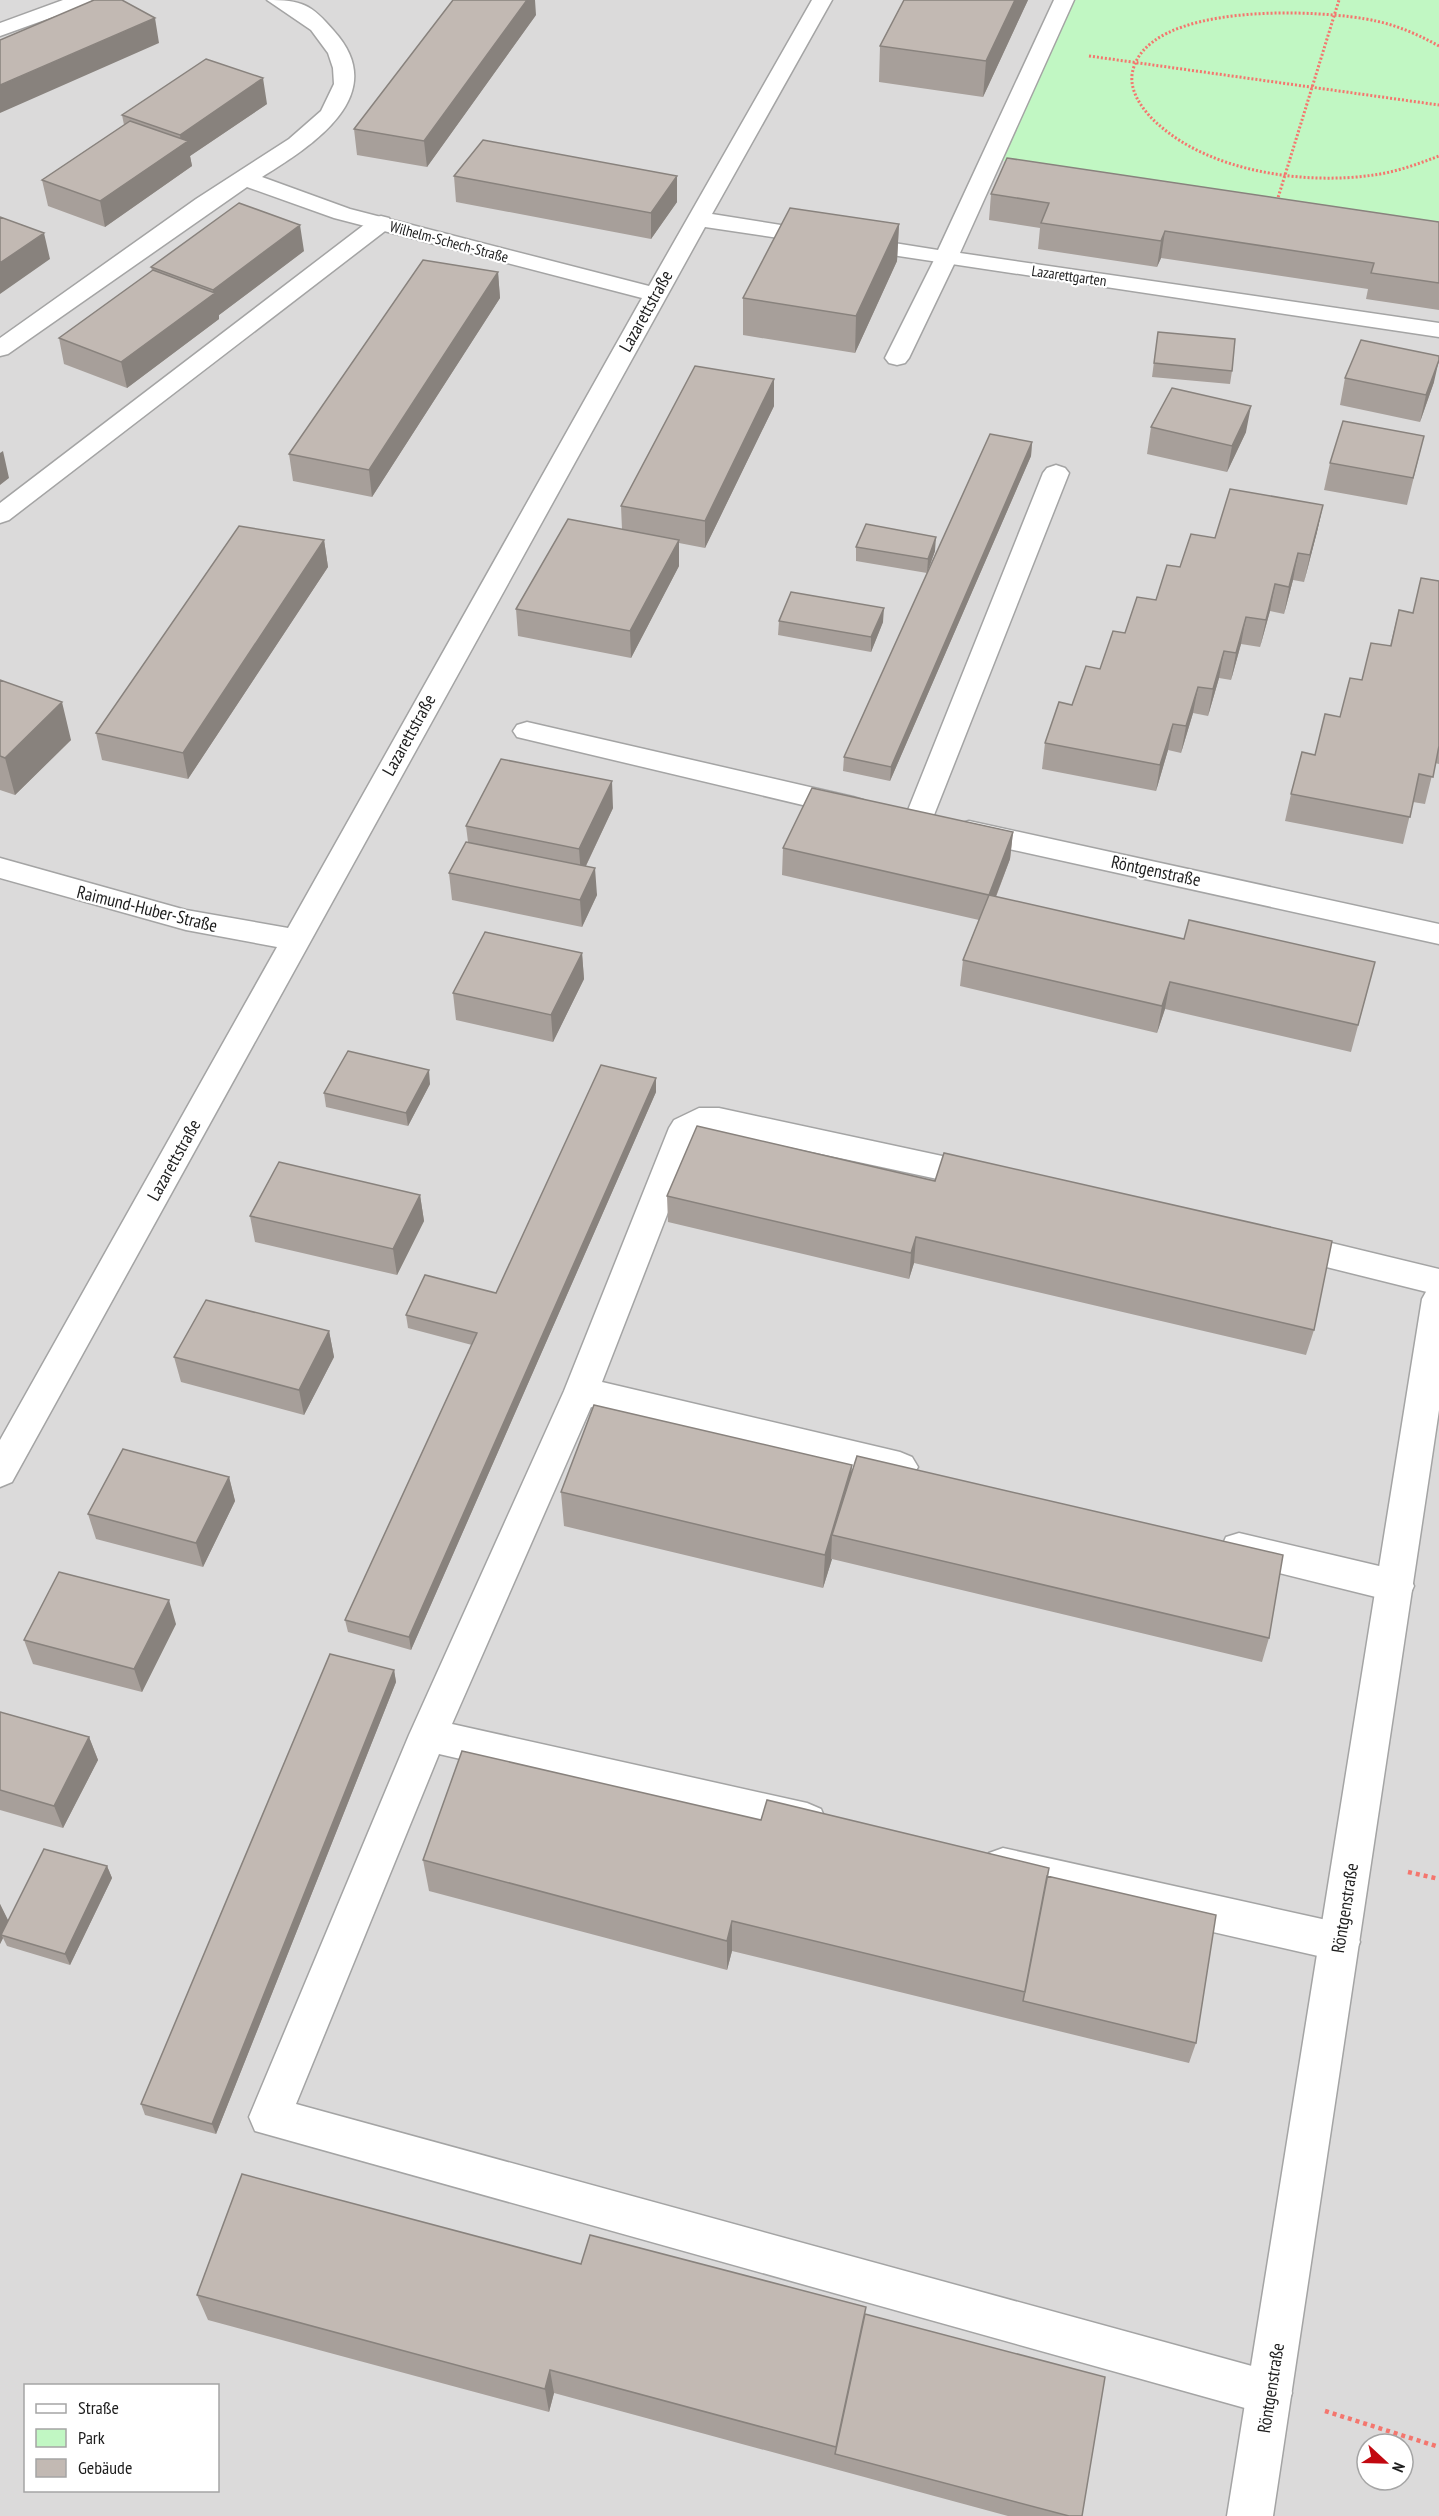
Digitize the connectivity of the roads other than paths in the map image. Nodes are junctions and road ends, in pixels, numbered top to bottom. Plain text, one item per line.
1 (82, 0) edge
2 (277, 0) edge
3 (822, 0) edge
4 (1064, 0) edge
5 (0, 30) edge
6 (246, 178) junction
7 (699, 219) junction
8 (381, 224) junction
9 (946, 258) junction
10 (656, 294) junction
11 (1439, 330) edge
12 (0, 349) edge
13 (897, 358) dead end
14 (1056, 473) dead end
15 (0, 515) edge
16 (527, 731) dead end
17 (892, 815) junction
18 (0, 868) edge
19 (1439, 934) edge
20 (296, 940) junction
21 (1021, 1185) edge
22 (1253, 1237) edge
23 (1439, 1282) edge
24 (1439, 1299) edge
25 (581, 1391) junction
26 (0, 1472) edge
27 (930, 1474) edge
28 (1210, 1541) edge
29 (1396, 1586) junction
30 (428, 1735) junction
31 (837, 1828) edge
32 (966, 1857) edge
33 (1340, 1942) junction
34 (1270, 2393) junction
35 (1250, 2516) edge

1 - 5 street
2 - 6 street
3 - 7 street, Lazarettstraße
4 - 9 street
6 - 8 street, Wilhelm-Schech-Straße
6 - 12 street
7 - 9 street, Lazarettgarten
7 - 10 street, Lazarettstraße
8 - 10 street, Wilhelm-Schech-Straße
8 - 15 street
9 - 11 street, Lazarettgarten
9 - 13 street
10 - 20 street, Lazarettstraße
14 - 17 street
16 - 17 street, Röntgenstraße
17 - 19 street, Röntgenstraße
18 - 20 street, Raimund-Huber-Straße
20 - 26 street, Lazarettstraße
21 - 25 street
22 - 23 street
24 - 29 street, Röntgenstraße
25 - 27 street
25 - 30 street
28 - 29 street
29 - 33 street, Röntgenstraße
30 - 31 street
30 - 34 street
32 - 33 street
33 - 34 street, Röntgenstraße
34 - 35 street, Röntgenstraße

